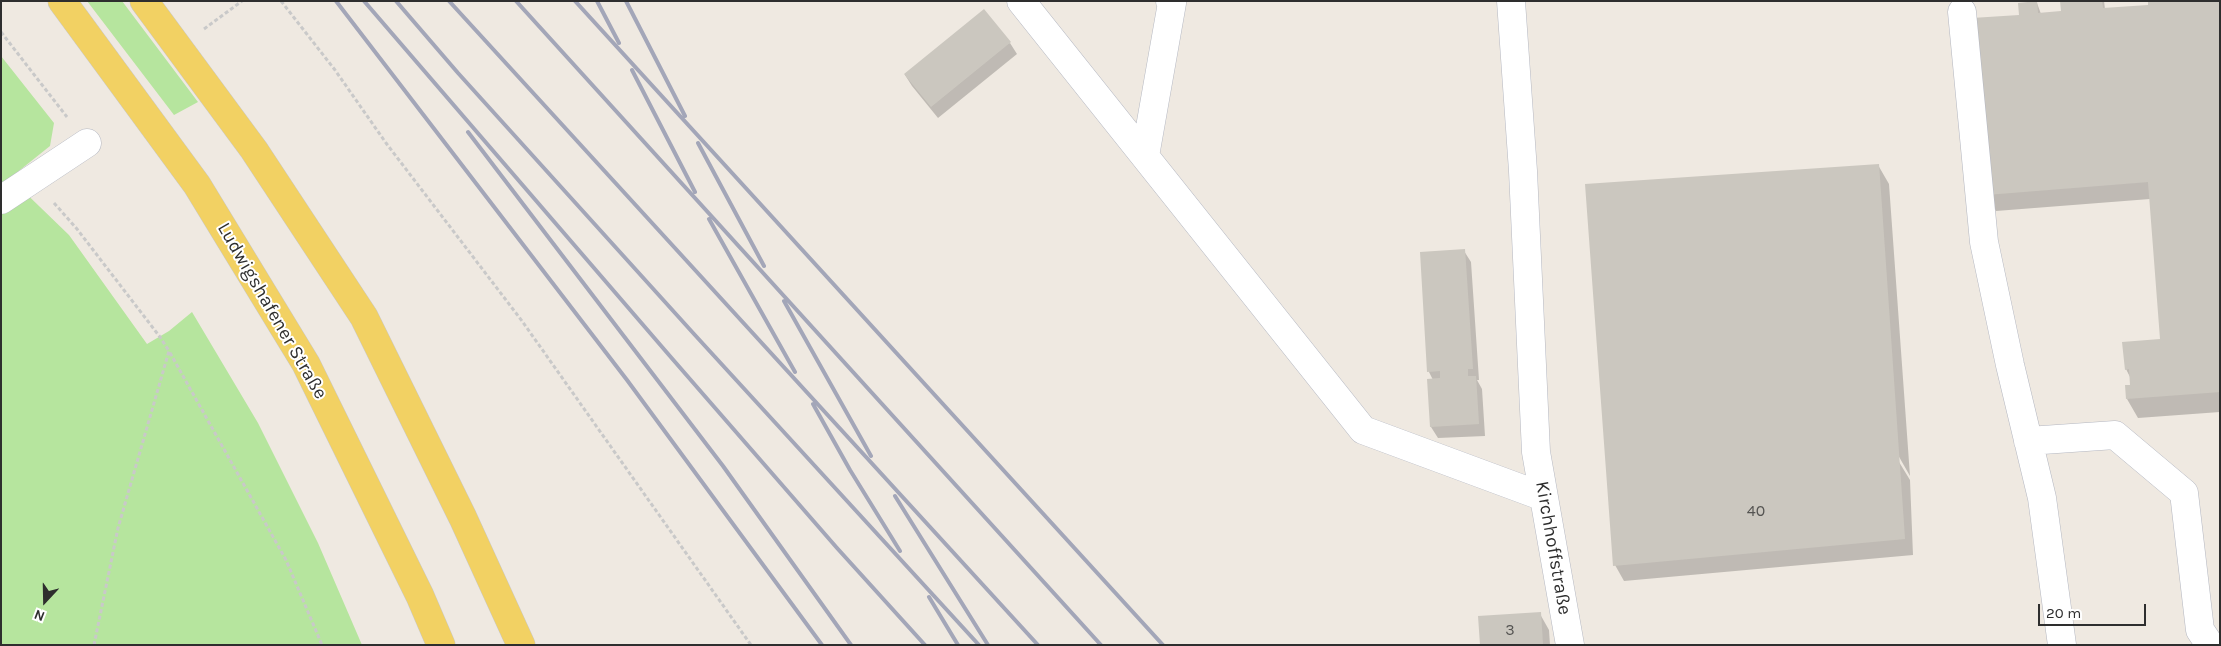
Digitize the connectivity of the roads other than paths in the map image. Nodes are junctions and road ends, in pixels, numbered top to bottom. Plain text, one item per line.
1 (62, 1) edge
2 (144, 1) edge
3 (1021, 1) edge
4 (1170, 1) edge
5 (1511, 1) edge
6 (1962, 12) dead end
7 (87, 144) road end
8 (1145, 156) junction
9 (1, 200) edge
10 (2028, 441) junction
11 (1544, 497) junction
12 (441, 645) edge
13 (521, 645) edge
14 (1570, 645) edge
15 (2062, 645) edge
16 (2210, 645) edge

1 - 12 main road, Ludwigshafener Straße
2 - 13 main road
3 - 8 street
4 - 8 street
5 - 11 street, Kirchhoffstraße
6 - 10 street
7 - 9 street
8 - 11 street
10 - 15 street
10 - 16 street
11 - 14 street, Kirchhoffstraße

